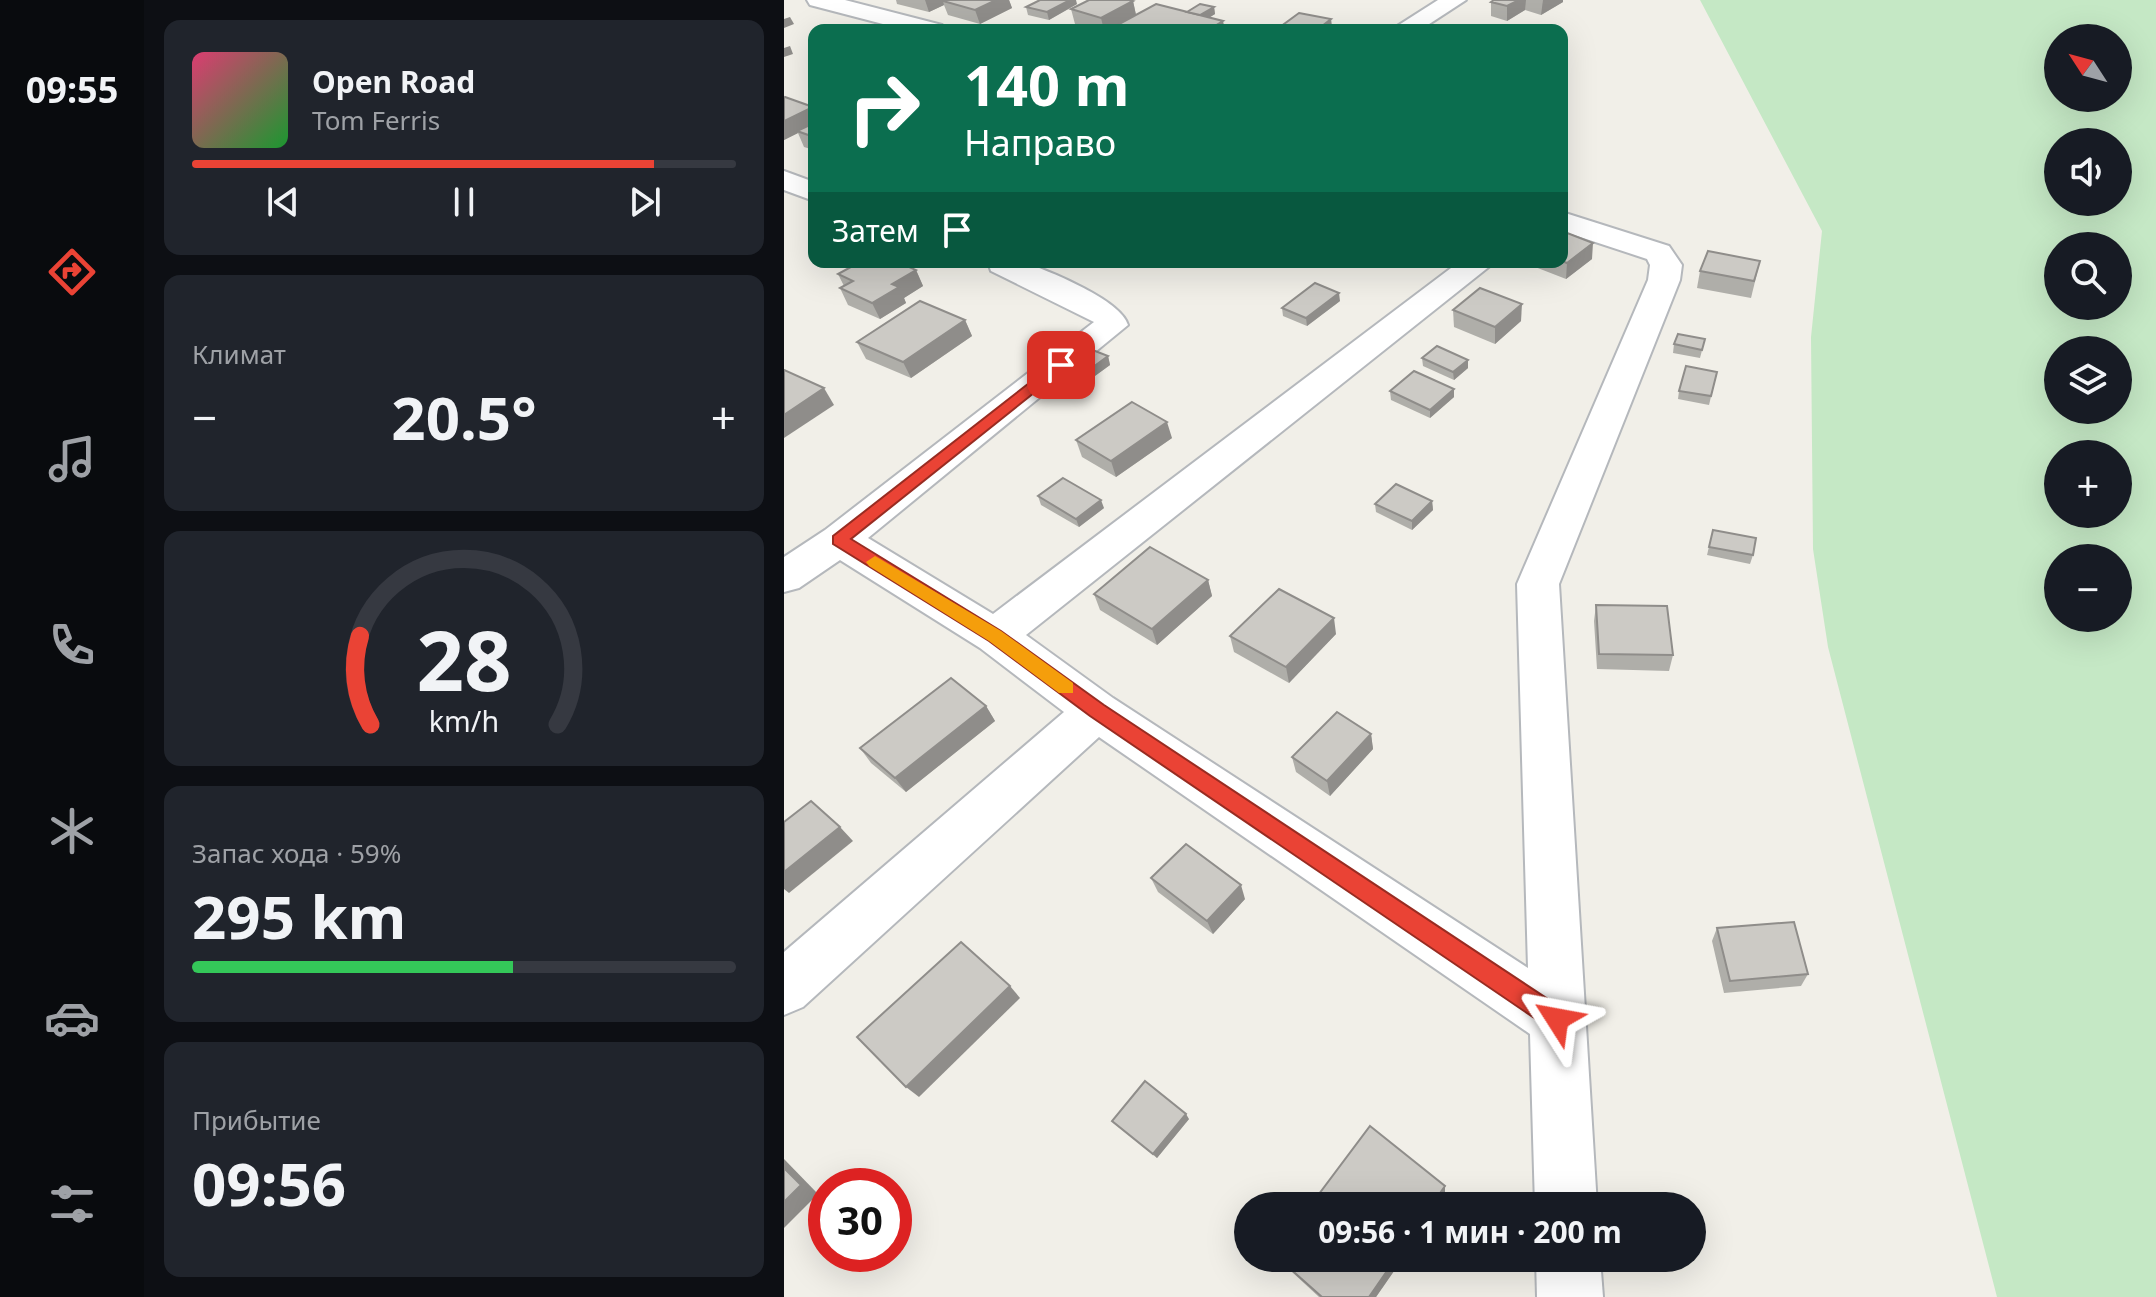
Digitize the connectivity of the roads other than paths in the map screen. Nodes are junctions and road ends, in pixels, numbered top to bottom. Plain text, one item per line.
1 (818, 0) edge
2 (1412, 0) edge
3 (1450, 3) edge
4 (911, 24) edge
5 (1413, 24) edge
6 (784, 180) edge
7 (808, 190) edge
8 (1568, 223) edge
9 (1012, 268) edge
10 (1471, 268) edge
11 (839, 540) junction
12 (784, 577) edge
13 (995, 636) junction
14 (1097, 711) junction
15 (784, 988) edge
16 (1557, 1019) junction
17 (1565, 1192) edge
18 (1569, 1272) edge
19 (1570, 1297) edge

1 - 4 street
2 - 3 street
3 - 5 street
6 - 7 street
8 - 16 street
9 - 11 street
10 - 13 street
11 - 12 street
11 - 13 street
13 - 14 street
14 - 15 street
14 - 16 street
16 - 17 street
18 - 19 street

